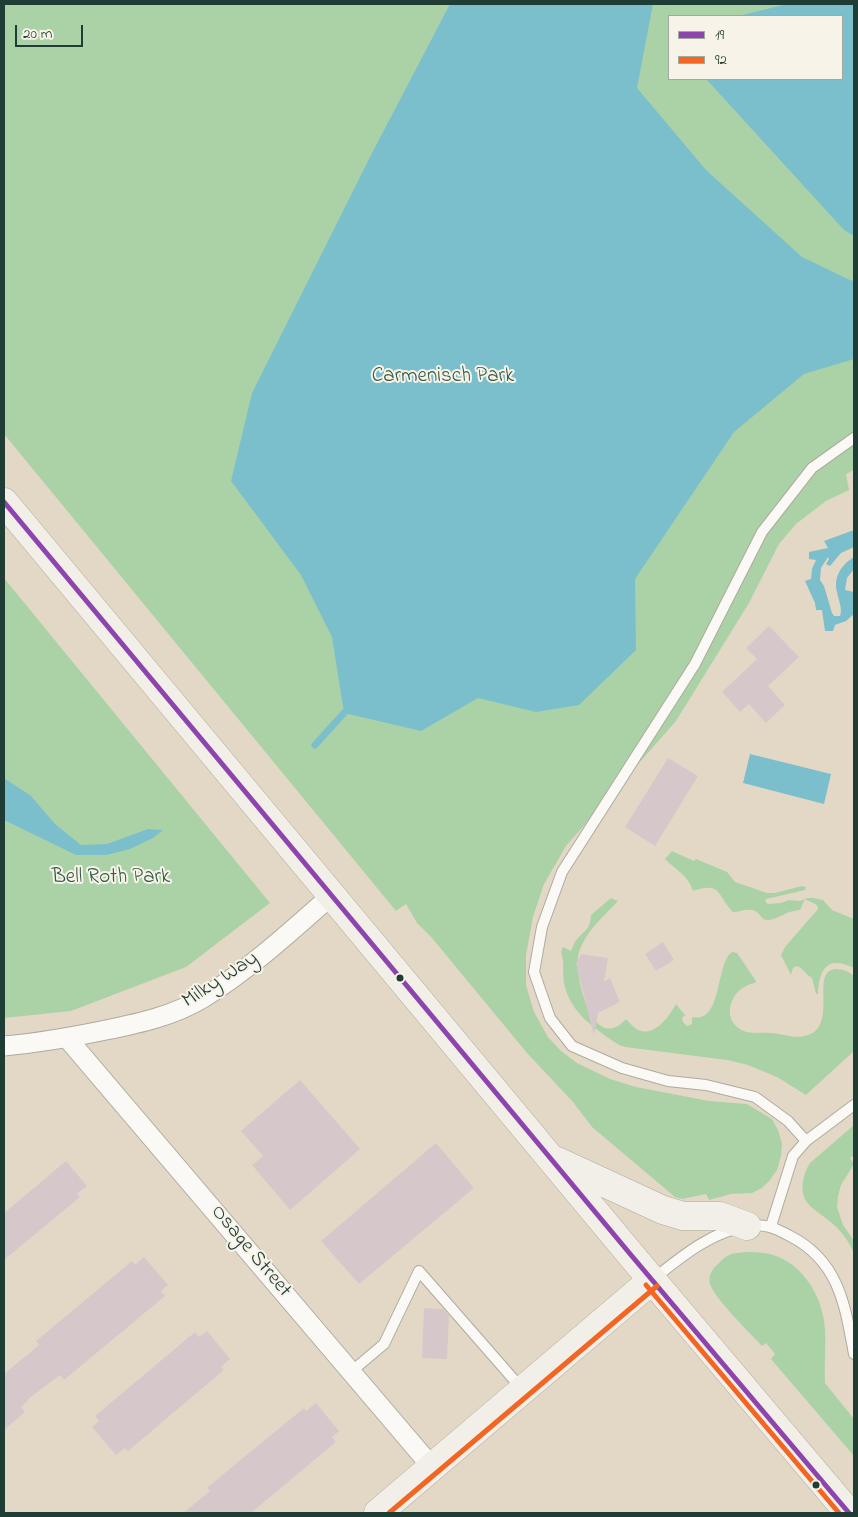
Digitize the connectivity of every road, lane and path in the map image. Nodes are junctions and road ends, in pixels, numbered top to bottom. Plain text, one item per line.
1 (854, 438) edge
2 (4, 502) edge
3 (332, 895) junction
4 (67, 1038) junction
5 (4, 1046) edge
6 (854, 1104) edge
7 (806, 1141) junction
8 (551, 1159) junction
9 (759, 1226) junction
10 (652, 1280) junction
11 (854, 1354) edge
12 (352, 1372) junction
13 (523, 1390) junction
14 (432, 1467) junction
15 (378, 1513) edge
16 (849, 1513) edge

1 - 7 lane
2 - 3 main road
3 - 4 street, Milky Way
3 - 8 main road
4 - 5 street, Milky Way
4 - 12 street, Osage Street
6 - 7 lane
7 - 9 lane
8 - 9 main road
8 - 10 main road
9 - 10 lane
9 - 11 lane
10 - 13 main road
10 - 16 main road
12 - 13 lane
12 - 14 street, Osage Street
13 - 14 main road
14 - 15 main road

